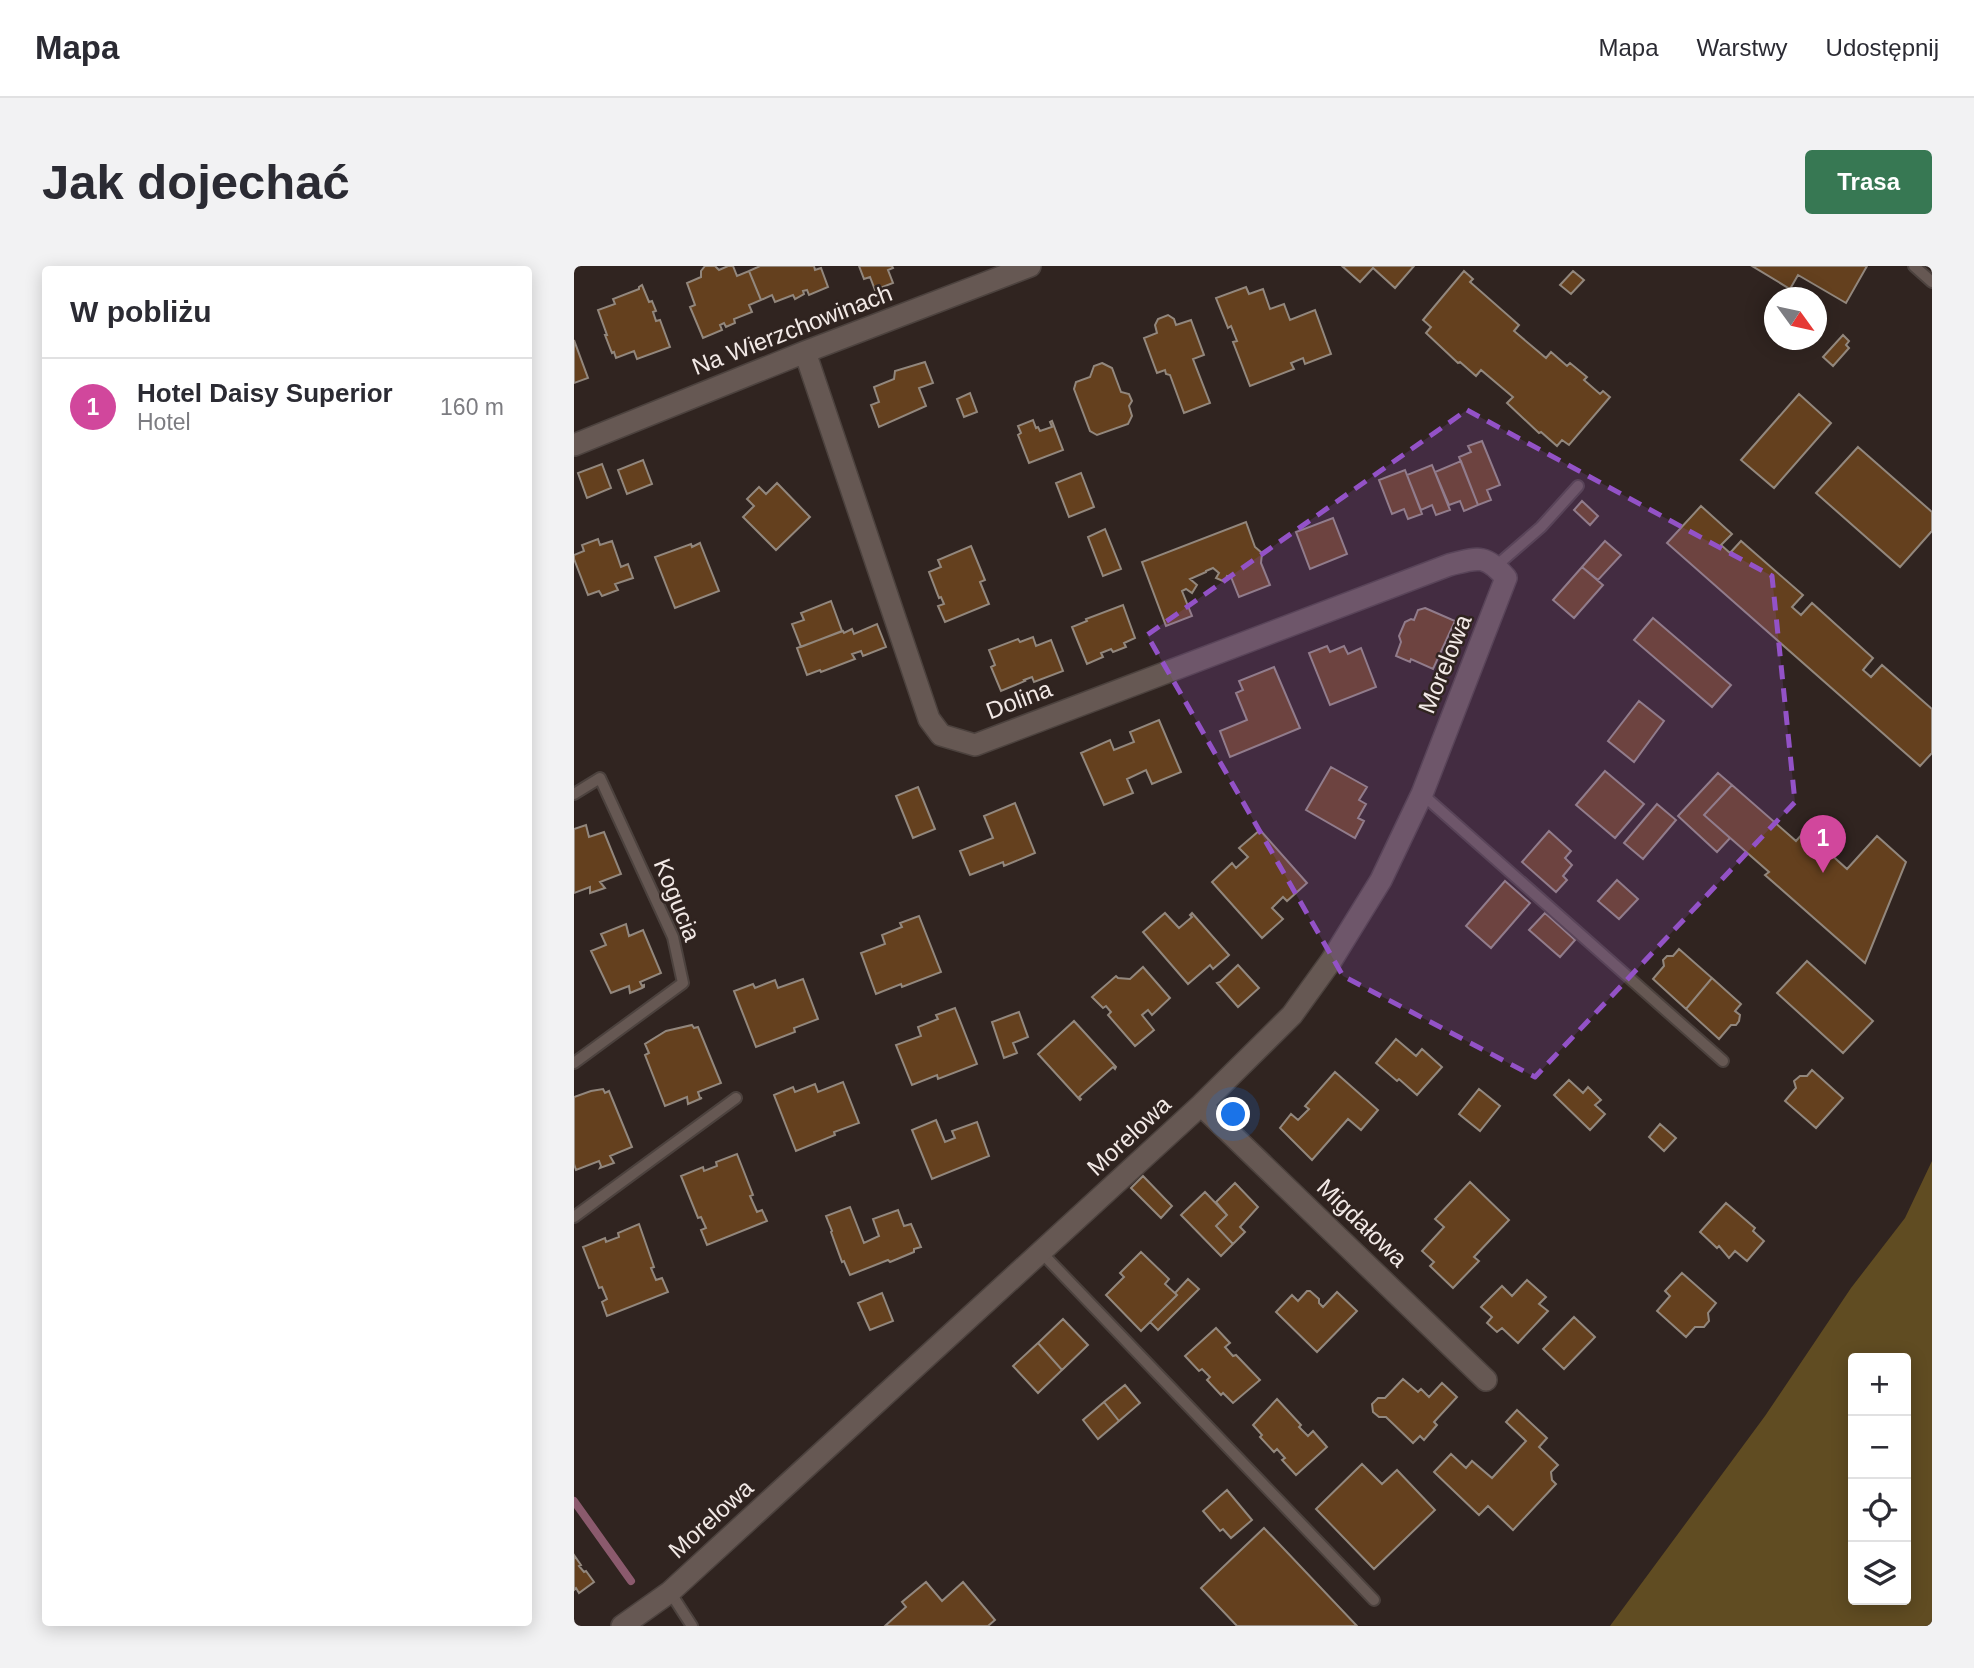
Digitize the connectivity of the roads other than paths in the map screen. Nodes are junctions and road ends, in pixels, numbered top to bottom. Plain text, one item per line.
1 (1030, 266) edge
2 (1914, 266) edge
3 (1932, 282) edge
4 (805, 352) junction
5 (574, 445) edge
6 (1578, 486) dead end
7 (1496, 566) junction
8 (1422, 793) junction
9 (574, 794) edge
10 (1723, 1060) dead end
11 (574, 1063) edge
12 (736, 1098) dead end
13 (1201, 1105) junction
14 (574, 1217) edge
15 (1041, 1252) junction
16 (1486, 1380) dead end
17 (670, 1592) junction
18 (1374, 1600) dead end
19 (622, 1626) edge
20 (692, 1626) edge

1 - 4 street, Na Wierzchowinach
2 - 3 lane
4 - 5 street, Na Wierzchowinach
4 - 7 street, Dolina
6 - 7 lane
7 - 8 street, Morelowa
8 - 10 lane
8 - 13 street, Morelowa
9 - 11 lane, Kogucia
12 - 14 lane
13 - 15 street, Morelowa
13 - 16 street, Migdałowa
15 - 17 street, Morelowa
15 - 18 lane
17 - 19 street, Morelowa
17 - 20 lane

